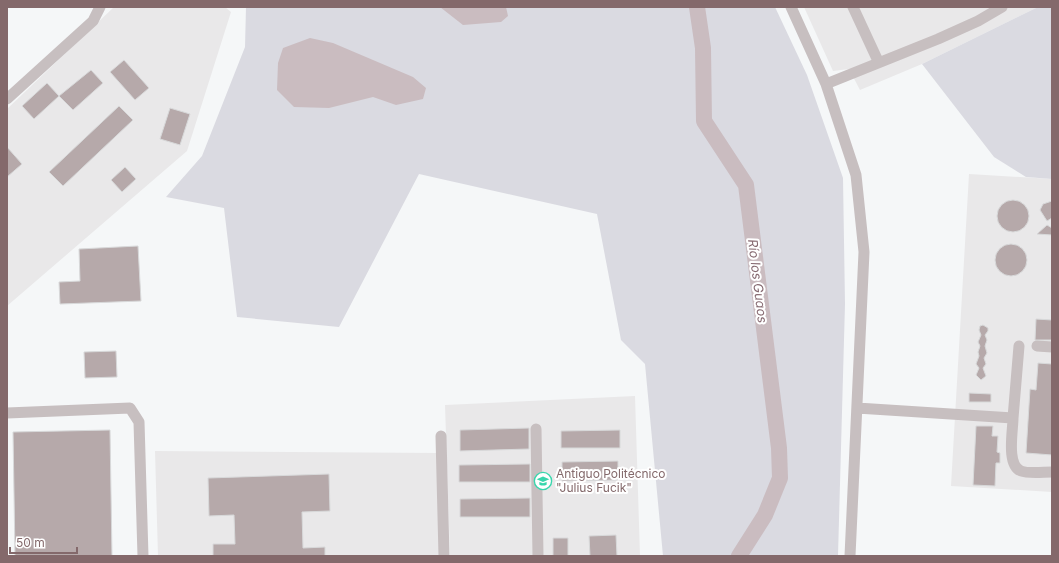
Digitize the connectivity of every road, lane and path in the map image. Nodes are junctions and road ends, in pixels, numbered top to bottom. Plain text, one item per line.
1 (100, 7) edge
2 (791, 7) edge
3 (853, 7) edge
4 (1002, 7) edge
5 (878, 61) junction
6 (826, 84) junction
7 (7, 99) edge
8 (1019, 346) dead end
9 (1037, 346) dead end
10 (1052, 347) edge
11 (857, 408) junction
12 (7, 413) edge
13 (1013, 418) junction
14 (536, 429) dead end
15 (441, 436) dead end
16 (1052, 472) edge
17 (143, 556) edge
18 (444, 556) edge
19 (538, 556) edge
20 (850, 556) edge

1 - 7 street
2 - 6 street
3 - 5 street
4 - 5 street
5 - 6 street
6 - 11 street
8 - 13 street
9 - 10 street
11 - 13 street
11 - 20 street
12 - 17 street
13 - 16 street
14 - 19 street
15 - 18 street

